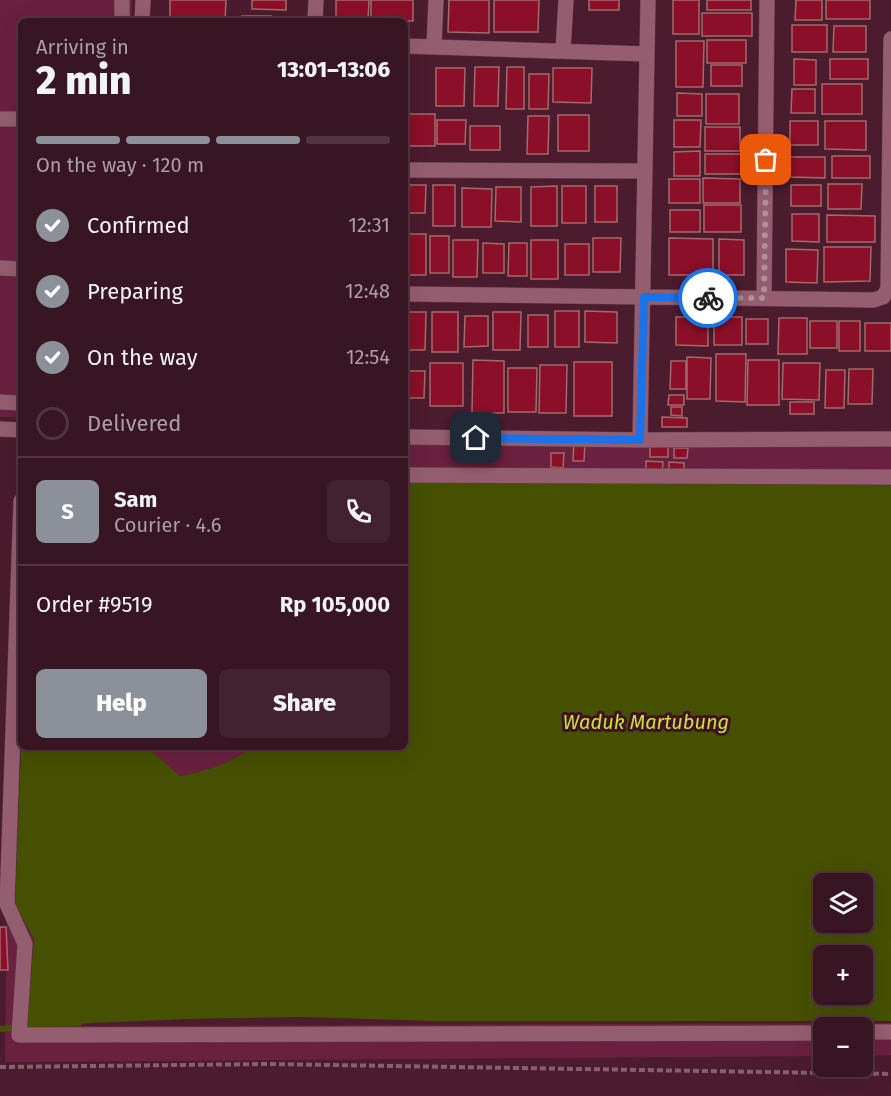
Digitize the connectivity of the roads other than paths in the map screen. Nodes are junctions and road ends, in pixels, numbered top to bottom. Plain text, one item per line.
1 (122, 0) edge
2 (143, 0) edge
3 (316, 0) edge
4 (436, 0) edge
5 (566, 0) edge
6 (648, 0) edge
7 (768, 0) edge
8 (122, 18) edge
9 (142, 18) edge
10 (315, 18) edge
11 (891, 39) edge
12 (408, 46) edge
13 (434, 46) junction
14 (563, 51) junction
15 (647, 54) junction
16 (0, 119) edge
17 (18, 119) edge
18 (408, 170) edge
19 (645, 171) junction
20 (0, 268) edge
21 (18, 269) edge
22 (408, 294) edge
23 (644, 297) junction
24 (764, 298) junction
25 (0, 402) edge
26 (18, 403) edge
27 (0, 429) edge
28 (18, 430) edge
29 (408, 436) edge
30 (891, 439) edge
31 (640, 440) junction
32 (408, 475) edge
33 (891, 477) edge
34 (18, 587) edge
35 (873, 1032) edge
36 (891, 1032) edge
37 (813, 1033) edge

1 - 8 street
2 - 9 street
3 - 10 street
4 - 13 street
5 - 14 street
6 - 15 street
7 - 24 street
11 - 24 street
12 - 13 street
13 - 14 street
14 - 15 street
15 - 19 street
16 - 17 street
18 - 19 street
19 - 23 street
20 - 21 street
22 - 23 street
23 - 24 street
23 - 31 street
25 - 26 street
27 - 28 street
29 - 31 street
30 - 31 street
32 - 33 street
34 - 37 street
35 - 36 street

